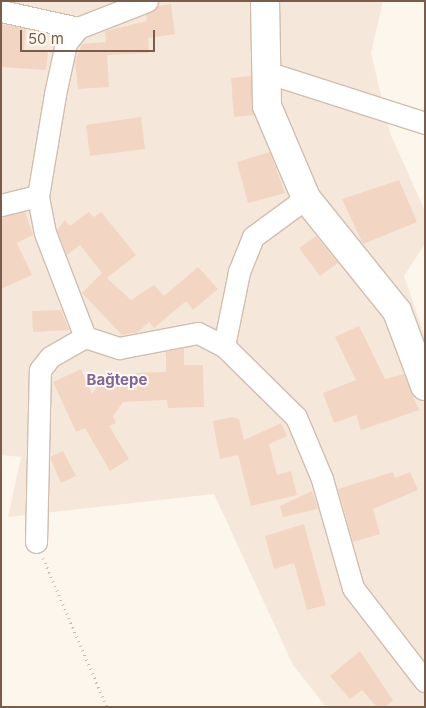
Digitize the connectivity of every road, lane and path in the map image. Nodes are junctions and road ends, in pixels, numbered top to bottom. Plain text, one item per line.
1 (146, 1) edge
2 (265, 1) edge
3 (1, 11) edge
4 (78, 28) junction
5 (266, 72) junction
6 (425, 123) edge
7 (38, 196) junction
8 (306, 198) junction
9 (1, 205) edge
10 (84, 337) junction
11 (224, 346) junction
12 (425, 386) edge
13 (36, 542) joint
14 (425, 681) edge
15 (107, 707) edge

1 - 4 street
2 - 5 street
3 - 4 street
4 - 7 street
5 - 6 street
5 - 8 street
7 - 9 street
7 - 10 street
8 - 11 street
8 - 12 street
10 - 11 street
10 - 13 street
11 - 14 street
13 - 15 path

